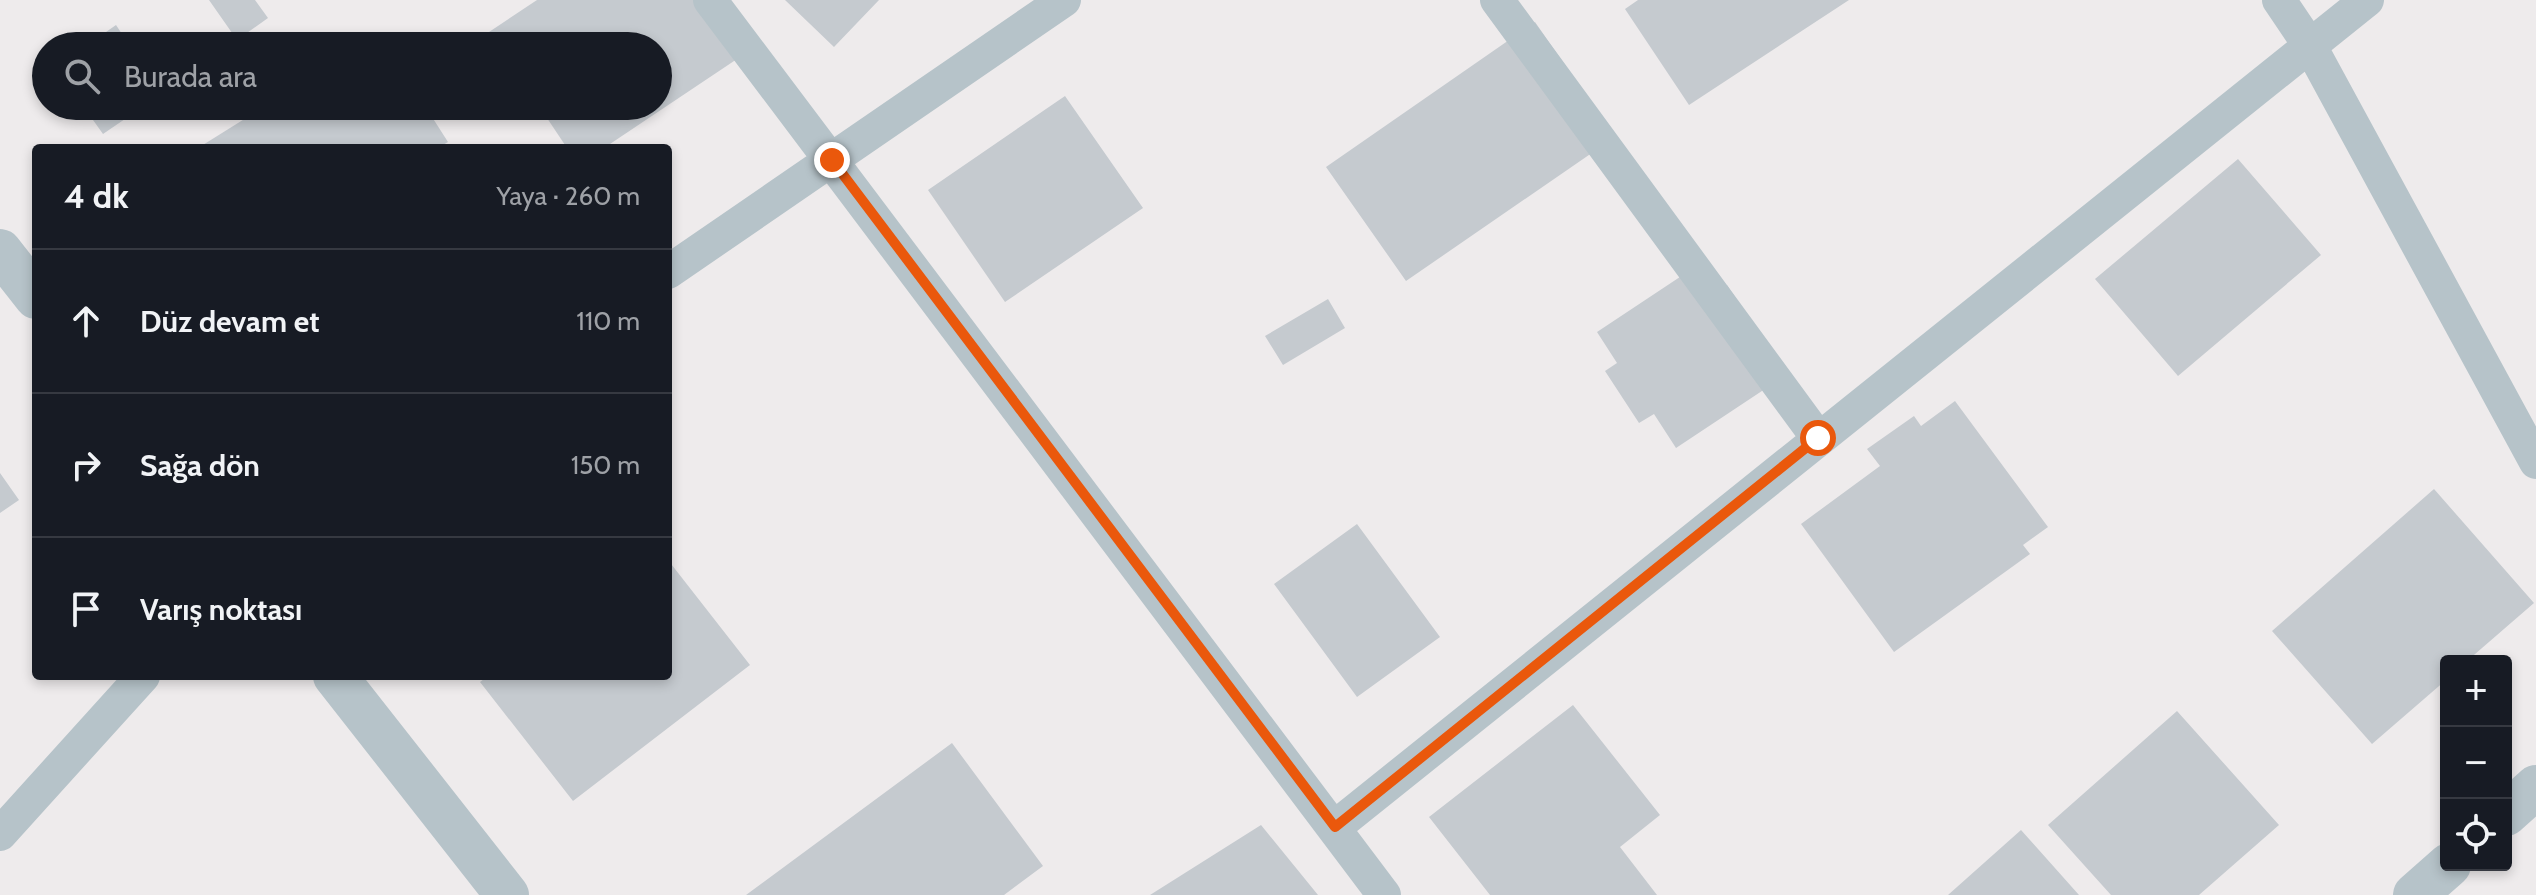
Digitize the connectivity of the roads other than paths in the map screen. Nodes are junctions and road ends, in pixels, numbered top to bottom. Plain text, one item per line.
1 (710, 0) edge
2 (1064, 0) edge
3 (1497, 0) edge
4 (2279, 0) edge
5 (2367, 0) edge
6 (2310, 46) junction
7 (832, 160) junction
8 (0, 251) edge
9 (672, 269) edge
10 (32, 292) edge
11 (1818, 438) junction
12 (2536, 462) edge
13 (139, 680) edge
14 (338, 680) edge
15 (2536, 787) edge
16 (2512, 809) edge
17 (1335, 827) junction
18 (0, 834) edge
19 (2442, 871) edge
20 (507, 895) edge
21 (1384, 895) edge
22 (2415, 895) edge

1 - 7 street
2 - 7 street
3 - 11 street
4 - 6 street
5 - 6 street
6 - 11 street
6 - 12 street
7 - 9 street
7 - 17 street
8 - 10 street
11 - 17 street
13 - 18 street
14 - 20 street
15 - 16 street
17 - 21 street
19 - 22 street

